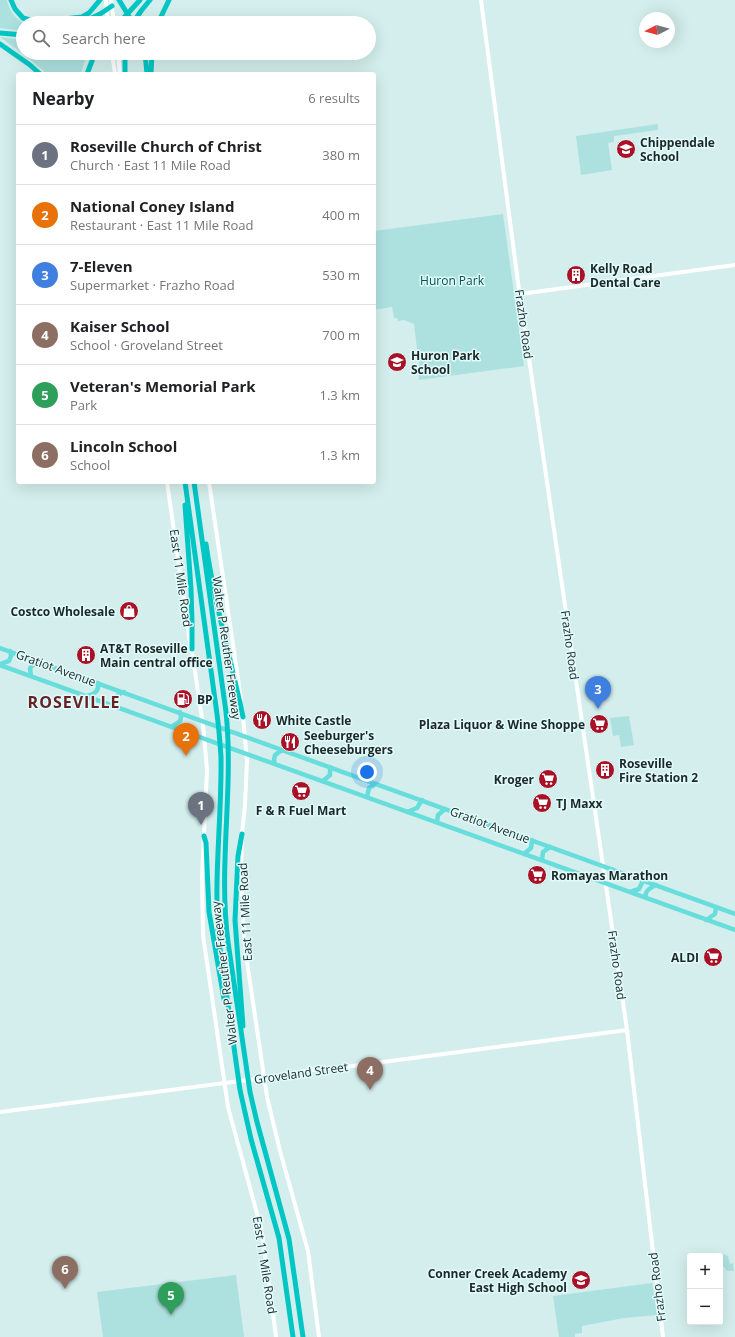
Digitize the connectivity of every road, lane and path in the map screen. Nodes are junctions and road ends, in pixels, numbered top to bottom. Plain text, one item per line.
1 (11, 0) edge
2 (100, 0) edge
3 (106, 0) edge
4 (111, 0) edge
5 (119, 0) edge
6 (140, 0) edge
7 (150, 0) edge
8 (169, 0) edge
9 (481, 0) edge
10 (112, 6) junction
11 (107, 10) junction
12 (21, 16) edge
13 (84, 16) edge
14 (96, 16) edge
15 (107, 16) edge
16 (113, 16) edge
17 (125, 16) edge
18 (129, 16) edge
19 (138, 16) edge
20 (161, 16) edge
21 (0, 33) edge
22 (16, 34) edge
23 (0, 44) edge
24 (16, 55) edge
25 (23, 60) edge
26 (92, 60) edge
27 (113, 60) edge
28 (119, 60) edge
29 (125, 60) edge
30 (145, 60) edge
31 (151, 60) edge
32 (38, 72) edge
33 (88, 72) edge
34 (115, 72) edge
35 (120, 72) edge
36 (125, 72) edge
37 (147, 72) edge
38 (150, 72) edge
39 (735, 265) edge
40 (520, 294) junction
41 (167, 484) edge
42 (182, 484) edge
43 (185, 484) edge
44 (194, 484) edge
45 (209, 484) edge
46 (200, 521) junction
47 (0, 648) edge
48 (192, 649) junction
49 (10, 651) junction
50 (40, 662) junction
51 (0, 665) edge
52 (30, 676) junction
53 (98, 683) junction
54 (124, 692) junction
55 (87, 696) junction
56 (115, 706) junction
57 (180, 712) junction
58 (243, 717) junction
59 (202, 720) junction
60 (171, 727) junction
61 (245, 736) junction
62 (204, 739) junction
63 (282, 750) junction
64 (247, 754) junction
65 (275, 764) junction
66 (330, 767) junction
67 (323, 781) junction
68 (376, 784) junction
69 (367, 797) junction
70 (422, 800) junction
71 (445, 809) junction
72 (407, 812) junction
73 (437, 822) junction
74 (242, 834) junction
75 (204, 836) junction
76 (532, 840) junction
77 (550, 847) junction
78 (524, 854) junction
79 (542, 860) junction
80 (602, 866) junction
81 (643, 881) junction
82 (605, 883) junction
83 (656, 885) junction
84 (630, 892) junction
85 (646, 898) junction
86 (716, 907) junction
87 (735, 914) edge
88 (706, 920) junction
89 (735, 930) edge
90 (231, 1023) junction
91 (626, 1030) junction
92 (247, 1072) junction
93 (264, 1078) junction
94 (224, 1083) junction
95 (0, 1112) edge
96 (276, 1337) edge
97 (293, 1337) edge
98 (303, 1337) edge
99 (319, 1337) edge
100 (663, 1337) edge

1 - 12 highway
2 - 13 highway
3 - 11 street
4 - 10 street
5 - 18 highway
6 - 17 highway
7 - 19 highway
8 - 20 highway
9 - 40 street, Frazho Road
10 - 11 highway
10 - 16 street
11 - 14 highway
11 - 15 street
21 - 22 highway
23 - 24 highway
25 - 32 highway
26 - 33 highway
27 - 34 street
28 - 35 street
29 - 36 highway
30 - 37 highway
31 - 38 highway
39 - 40 street
40 - 80 street, Frazho Road
41 - 48 street, East 11 Mile Road
42 - 48 highway
43 - 90 highway, Walter P Reuther Freeway
44 - 46 highway, Walter P Reuther Freeway
45 - 58 street, East 11 Mile Road
46 - 58 highway
46 - 92 highway, Walter P Reuther Freeway
47 - 49 main road, Gratiot Avenue
48 - 59 street, East 11 Mile Road
49 - 50 main road, Gratiot Avenue
49 - 51 main road
50 - 52 main road
50 - 53 main road, Gratiot Avenue
51 - 52 main road, Gratiot Avenue
52 - 55 main road, Gratiot Avenue
53 - 54 main road, Gratiot Avenue
53 - 55 main road
54 - 56 main road
54 - 57 main road, Gratiot Avenue
55 - 56 main road, Gratiot Avenue
56 - 60 main road, Gratiot Avenue
57 - 59 main road, Gratiot Avenue
57 - 60 main road
58 - 61 street, East 11 Mile Road
59 - 61 main road, Gratiot Avenue
59 - 62 street, East 11 Mile Road
60 - 62 main road, Gratiot Avenue
61 - 63 main road, Gratiot Avenue
61 - 64 street, East 11 Mile Road
62 - 64 main road, Gratiot Avenue
62 - 75 street, East 11 Mile Road
63 - 65 main road
63 - 66 main road, Gratiot Avenue
64 - 65 main road, Gratiot Avenue
64 - 74 street, East 11 Mile Road
65 - 67 main road, Gratiot Avenue
66 - 67 main road
66 - 68 main road, Gratiot Avenue
67 - 69 main road, Gratiot Avenue
68 - 69 main road
68 - 70 main road, Gratiot Avenue
69 - 72 main road, Gratiot Avenue
70 - 71 main road, Gratiot Avenue
70 - 72 main road
71 - 73 main road
71 - 76 main road, Gratiot Avenue
72 - 73 main road, Gratiot Avenue
73 - 78 main road, Gratiot Avenue
74 - 92 highway
74 - 93 street, East 11 Mile Road
75 - 90 highway
75 - 94 street, East 11 Mile Road
76 - 77 main road, Gratiot Avenue
76 - 78 main road
77 - 79 main road
77 - 80 main road, Gratiot Avenue
78 - 79 main road, Gratiot Avenue
79 - 82 main road, Gratiot Avenue
80 - 81 main road, Gratiot Avenue
80 - 82 street, Frazho Road
81 - 83 main road, Gratiot Avenue
81 - 84 main road
82 - 84 main road, Gratiot Avenue
82 - 91 street, Frazho Road
83 - 85 main road
83 - 86 main road, Gratiot Avenue
84 - 85 main road, Gratiot Avenue
85 - 88 main road, Gratiot Avenue
86 - 87 main road, Gratiot Avenue
86 - 88 main road
88 - 89 main road, Gratiot Avenue
90 - 97 highway, Walter P Reuther Freeway
91 - 93 street, Groveland Street
91 - 100 street, Frazho Road
92 - 98 highway, Walter P Reuther Freeway
93 - 94 street, Groveland Street
93 - 99 street, East 11 Mile Road
94 - 95 street, Groveland Street
94 - 96 street, East 11 Mile Road

